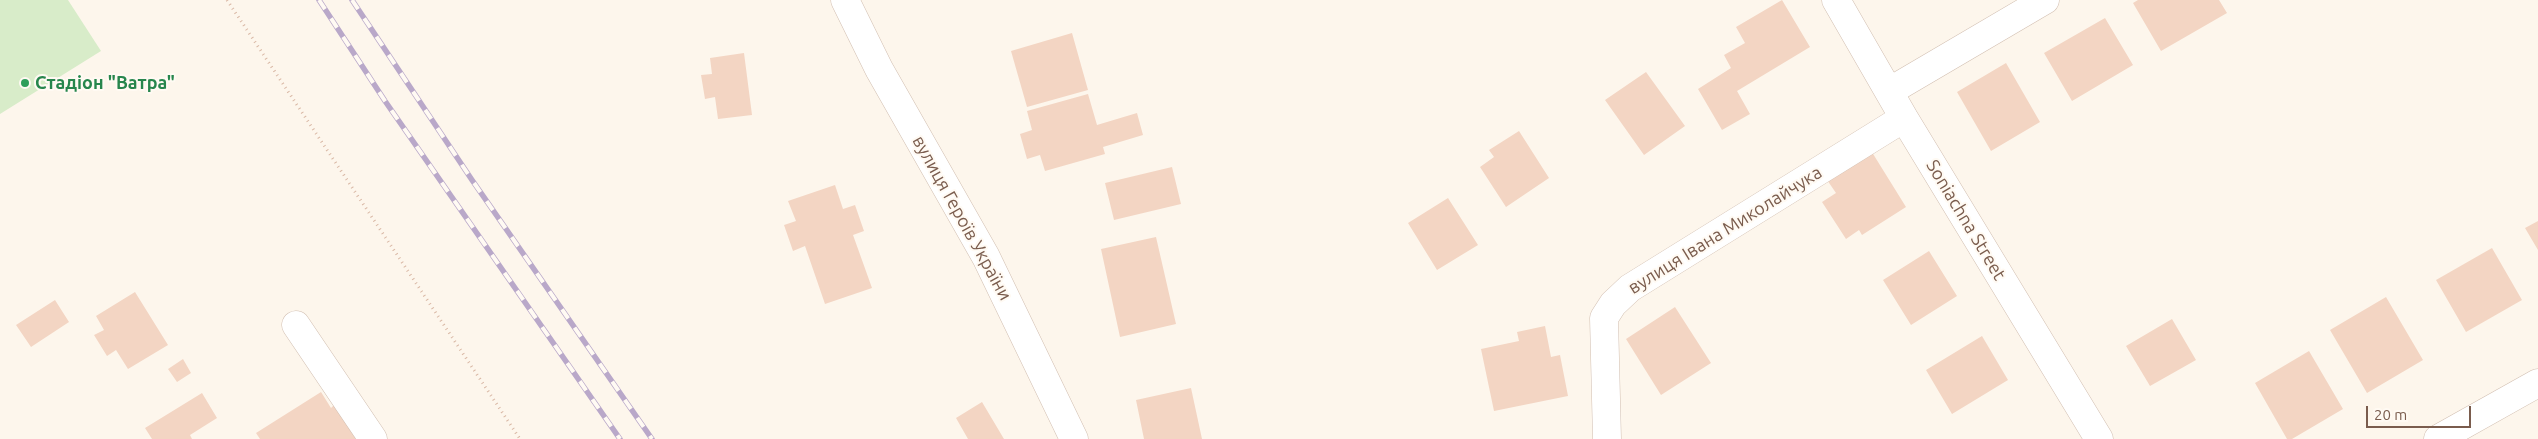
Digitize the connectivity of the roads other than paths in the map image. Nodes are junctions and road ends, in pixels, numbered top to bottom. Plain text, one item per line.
1 (845, 0) edge
2 (1836, 0) edge
3 (2045, 0) edge
4 (1890, 91) junction
5 (1904, 118) junction
6 (296, 325) dead end
7 (2538, 383) edge
8 (374, 439) edge
9 (1074, 439) edge
10 (1607, 439) edge
11 (2099, 439) edge
12 (2438, 439) edge

1 - 9 street, вулиця Героїв України
2 - 4 street, Soniachna Street
3 - 4 street
4 - 5 street, Soniachna Street
5 - 10 street, вулиця Івана Миколайчука
5 - 11 street, Soniachna Street
6 - 8 street
7 - 12 street

